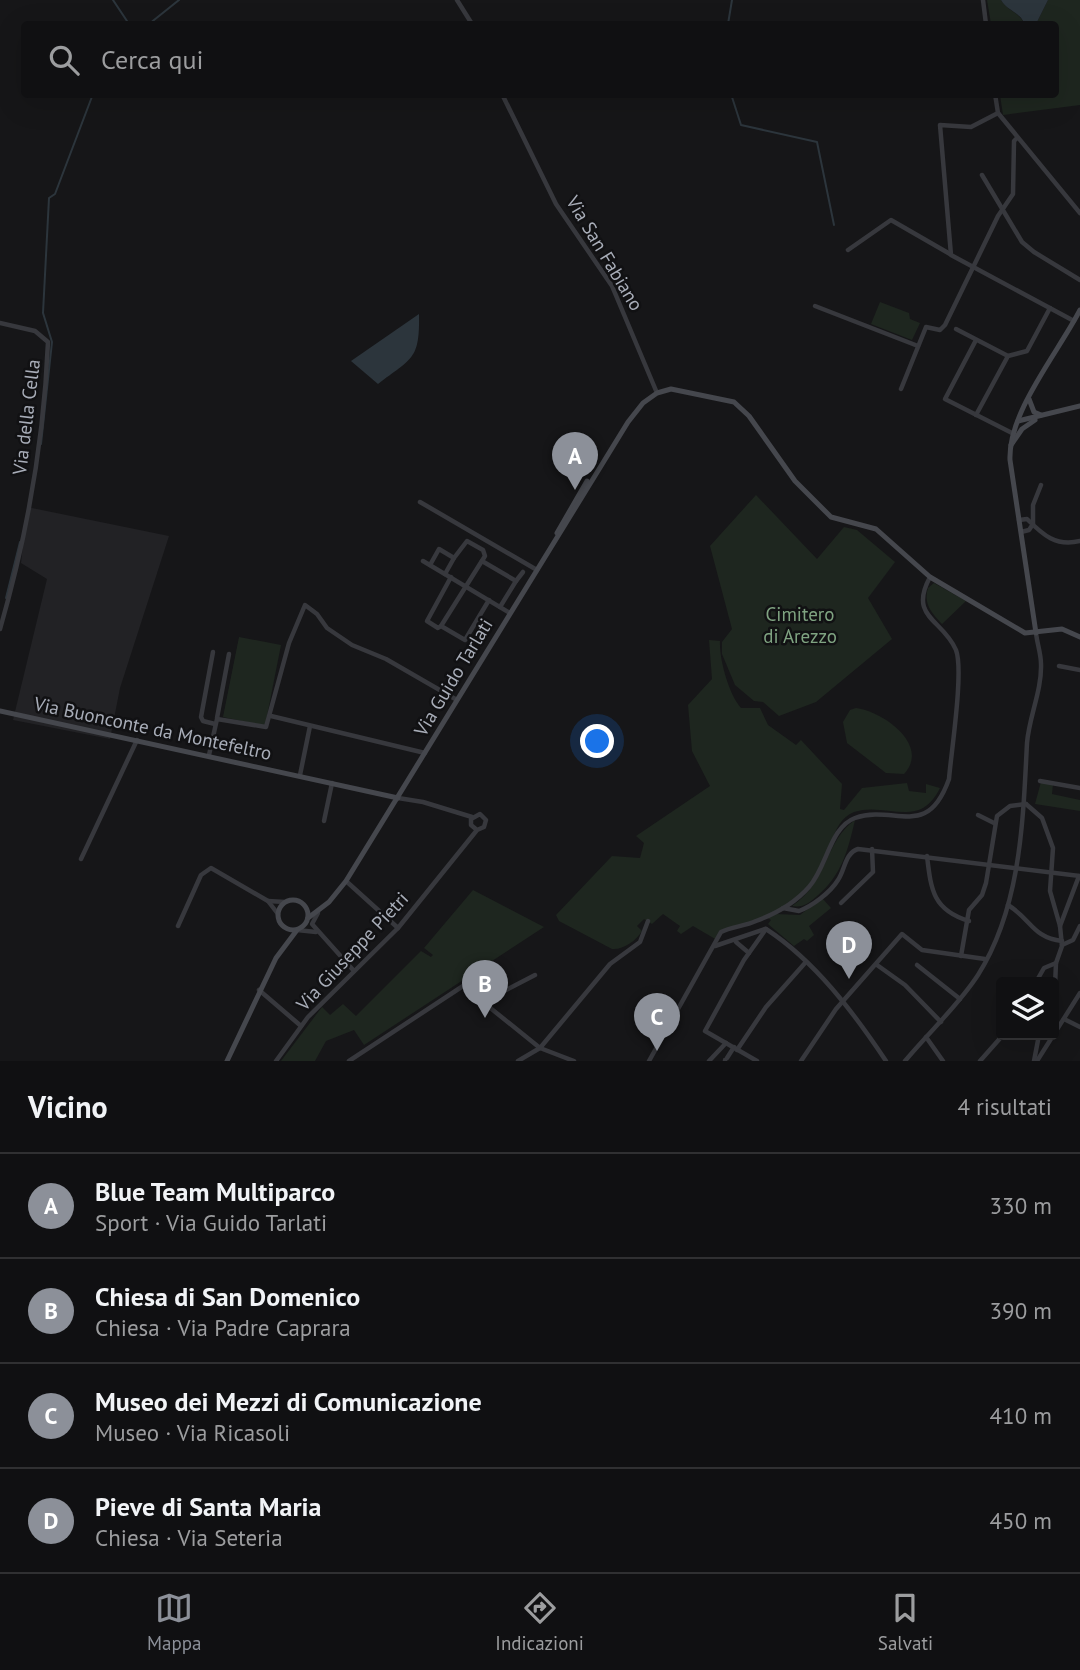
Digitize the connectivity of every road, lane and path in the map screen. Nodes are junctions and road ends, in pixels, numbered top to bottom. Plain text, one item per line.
1 (457, 0) edge
2 (983, 0) edge
3 (470, 21) edge
4 (986, 21) edge
5 (504, 98) edge
6 (996, 98) edge
7 (998, 113) junction
8 (1016, 139) junction
9 (982, 175) dead end
10 (1003, 212) junction
11 (1080, 213) edge
12 (848, 250) dead end
13 (951, 255) junction
14 (972, 267) junction
15 (1080, 280) edge
16 (815, 306) dead end
17 (1050, 308) junction
18 (1080, 310) edge
19 (1074, 321) junction
20 (0, 323) edge
21 (956, 329) dead end
22 (976, 340) junction
23 (918, 346) junction
24 (1008, 356) junction
25 (901, 389) dead end
26 (657, 393) junction
27 (1029, 399) junction
28 (1080, 407) edge
29 (976, 415) junction
30 (1044, 415) junction
31 (1017, 421) junction
32 (1012, 433) junction
33 (1009, 448) junction
34 (606, 458) junction
35 (1041, 485) dead end
36 (578, 496) junction
37 (420, 502) dead end
38 (1019, 520) junction
39 (1033, 524) junction
40 (563, 528) junction
41 (1021, 532) junction
42 (1080, 541) edge
43 (550, 549) junction
44 (454, 558) junction
45 (423, 561) dead end
46 (482, 561) junction
47 (430, 565) junction
48 (537, 570) junction
49 (523, 572) dead end
50 (445, 574) junction
51 (930, 577) junction
52 (451, 578) junction
53 (516, 581) junction
54 (466, 586) junction
55 (489, 600) junction
56 (500, 607) junction
57 (510, 613) junction
58 (441, 626) junction
59 (0, 629) edge
60 (1035, 633) junction
61 (1080, 637) edge
62 (213, 652) dead end
63 (229, 654) dead end
64 (1059, 666) dead end
65 (1080, 670) edge
66 (457, 700) junction
67 (0, 711) edge
68 (271, 716) junction
69 (216, 722) junction
70 (310, 726) junction
71 (138, 739) junction
72 (425, 753) junction
73 (209, 755) junction
74 (299, 775) junction
75 (1040, 781) dead end
76 (332, 783) junction
77 (1080, 788) edge
78 (398, 798) junction
79 (1026, 804) junction
80 (978, 815) dead end
81 (472, 817) junction
82 (324, 821) dead end
83 (994, 823) junction
84 (477, 830) junction
85 (872, 849) junction
86 (948, 853) dead end
87 (971, 853) dead end
88 (927, 856) junction
89 (942, 858) junction
90 (81, 859) dead end
91 (970, 863) junction
92 (988, 864) junction
93 (1015, 868) junction
94 (1051, 872) junction
95 (1079, 876) edge
96 (346, 881) junction
97 (268, 901) junction
98 (285, 902) junction
99 (841, 904) dead end
100 (1008, 905) junction
101 (306, 906) junction
102 (321, 908) junction
103 (782, 908) junction
104 (278, 914) junction
105 (310, 921) junction
106 (648, 921) dead end
107 (969, 921) junction
108 (178, 926) dead end
109 (283, 926) junction
110 (1060, 926) junction
111 (1080, 926) edge
112 (398, 928) junction
113 (766, 929) junction
114 (297, 930) junction
115 (317, 932) junction
116 (736, 942) junction
117 (284, 943) junction
118 (1062, 943) junction
119 (715, 946) junction
120 (748, 953) junction
121 (961, 956) junction
122 (985, 959) junction
123 (805, 962) junction
124 (1056, 963) junction
125 (877, 965) junction
126 (916, 965) dead end
127 (354, 971) junction
128 (535, 975) dead end
129 (1039, 977) edge
130 (1055, 977) edge
131 (260, 990) junction
132 (1080, 993) edge
133 (960, 999) junction
134 (485, 1001) junction
135 (843, 1003) junction
136 (1065, 1018) junction
137 (941, 1022) junction
138 (301, 1026) junction
139 (1080, 1027) edge
140 (926, 1037) junction
141 (999, 1040) edge
142 (1038, 1040) edge
143 (726, 1043) junction
144 (540, 1048) junction
145 (736, 1048) junction
146 (725, 1060) edge
147 (227, 1061) edge
148 (276, 1061) edge
149 (349, 1061) edge
150 (518, 1061) edge
151 (573, 1061) edge
152 (649, 1061) edge
153 (709, 1061) edge
154 (757, 1061) edge
155 (801, 1061) edge
156 (886, 1061) edge
157 (905, 1061) edge
158 (943, 1061) edge
159 (980, 1061) edge
160 (1035, 1061) edge

1 - 3 street
2 - 4 street
5 - 26 street, Via San Fabiano
6 - 7 street
7 - 8 street
7 - 13 street
8 - 10 street
8 - 11 street
9 - 10 street
10 - 14 street
10 - 15 street
12 - 13 street
13 - 14 street
14 - 17 street
14 - 23 street
16 - 23 street
17 - 19 street
17 - 24 street
18 - 19 main road
19 - 27 main road
20 - 59 street, Via della Cella
21 - 22 street
22 - 24 street
22 - 29 street
23 - 25 street
24 - 29 street
26 - 34 main road
26 - 51 main road
27 - 30 main road
27 - 31 main road
28 - 30 main road
29 - 32 street
30 - 31 main road
30 - 33 main road
31 - 32 main road
32 - 33 main road
33 - 38 main road
34 - 36 main road
34 - 40 main road, Via Guido Tarlati
35 - 39 street
36 - 40 main road
36 - 43 main road
37 - 48 street
38 - 39 street
38 - 41 main road
39 - 41 street
39 - 42 street
40 - 43 main road, Via Guido Tarlati
41 - 60 main road
43 - 48 main road, Via Guido Tarlati
44 - 46 street
44 - 47 street
44 - 50 street
45 - 47 street
46 - 53 street
46 - 54 street
47 - 50 street
48 - 57 main road, Via Guido Tarlati
49 - 53 street
50 - 52 street
51 - 60 main road
51 - 103 street
52 - 54 street
52 - 58 street
53 - 56 street
54 - 55 street
54 - 58 street
55 - 56 street
55 - 58 street
56 - 57 street
57 - 66 main road, Via Guido Tarlati
60 - 61 main road
60 - 79 street
62 - 69 street
63 - 69 street
64 - 65 street
66 - 68 street
66 - 72 main road, Via Guido Tarlati
67 - 71 main road, Via Buonconte da Montefeltro
68 - 69 street
68 - 70 street
69 - 73 street
70 - 72 street
70 - 74 street
71 - 73 main road, Via Buonconte da Montefeltro
71 - 90 street
72 - 78 main road, Via Guido Tarlati
73 - 74 main road, Via Buonconte da Montefeltro
74 - 76 main road, Via Buonconte da Montefeltro
75 - 77 street
76 - 78 main road, Via Buonconte da Montefeltro
76 - 82 street
78 - 81 street
78 - 96 main road, Via Guido Tarlati
79 - 83 street
79 - 93 street
79 - 94 street
80 - 83 street
81 - 84 street
81 - 84 street
83 - 92 street
84 - 112 street, Via Giuseppe Pietri
85 - 88 street
85 - 99 street
85 - 103 street
86 - 89 street
87 - 91 street
88 - 89 street
88 - 107 street
89 - 91 street
91 - 92 street
92 - 93 street
92 - 107 street
93 - 94 street
93 - 100 street
94 - 95 street
94 - 110 street
95 - 110 street
96 - 102 main road, Via Guido Tarlati
96 - 112 street
97 - 98 street
97 - 104 street
97 - 108 street
98 - 101 main road
98 - 104 main road
100 - 118 street
100 - 122 street
101 - 102 main road
101 - 105 main road
102 - 105 main road, Via Guido Tarlati
103 - 119 street
104 - 109 main road
105 - 114 main road
105 - 115 street
106 - 144 street
107 - 121 street
109 - 114 main road
109 - 117 main road
110 - 118 street
111 - 118 street
112 - 127 street, Via Giuseppe Pietri
113 - 116 street
113 - 120 street
113 - 123 street
114 - 115 street
114 - 117 main road
115 - 127 street
116 - 119 street
116 - 120 street
117 - 131 main road
118 - 124 street
119 - 152 street
120 - 143 street
121 - 122 street
121 - 125 street
122 - 133 street
123 - 135 street
123 - 145 street
124 - 129 street
124 - 130 street
125 - 135 street
125 - 137 street
126 - 133 street
127 - 138 street, Via Giuseppe Pietri
128 - 134 street
131 - 138 street
131 - 147 main road
132 - 136 street
133 - 137 street
134 - 144 street
134 - 149 street
135 - 155 street
135 - 156 street
136 - 139 street
136 - 160 street
137 - 140 street
138 - 148 street, Via Giuseppe Pietri
140 - 157 street
140 - 158 street
141 - 159 street
142 - 160 street
143 - 145 street
143 - 153 street
144 - 150 street
144 - 151 street
145 - 146 street
145 - 154 street

